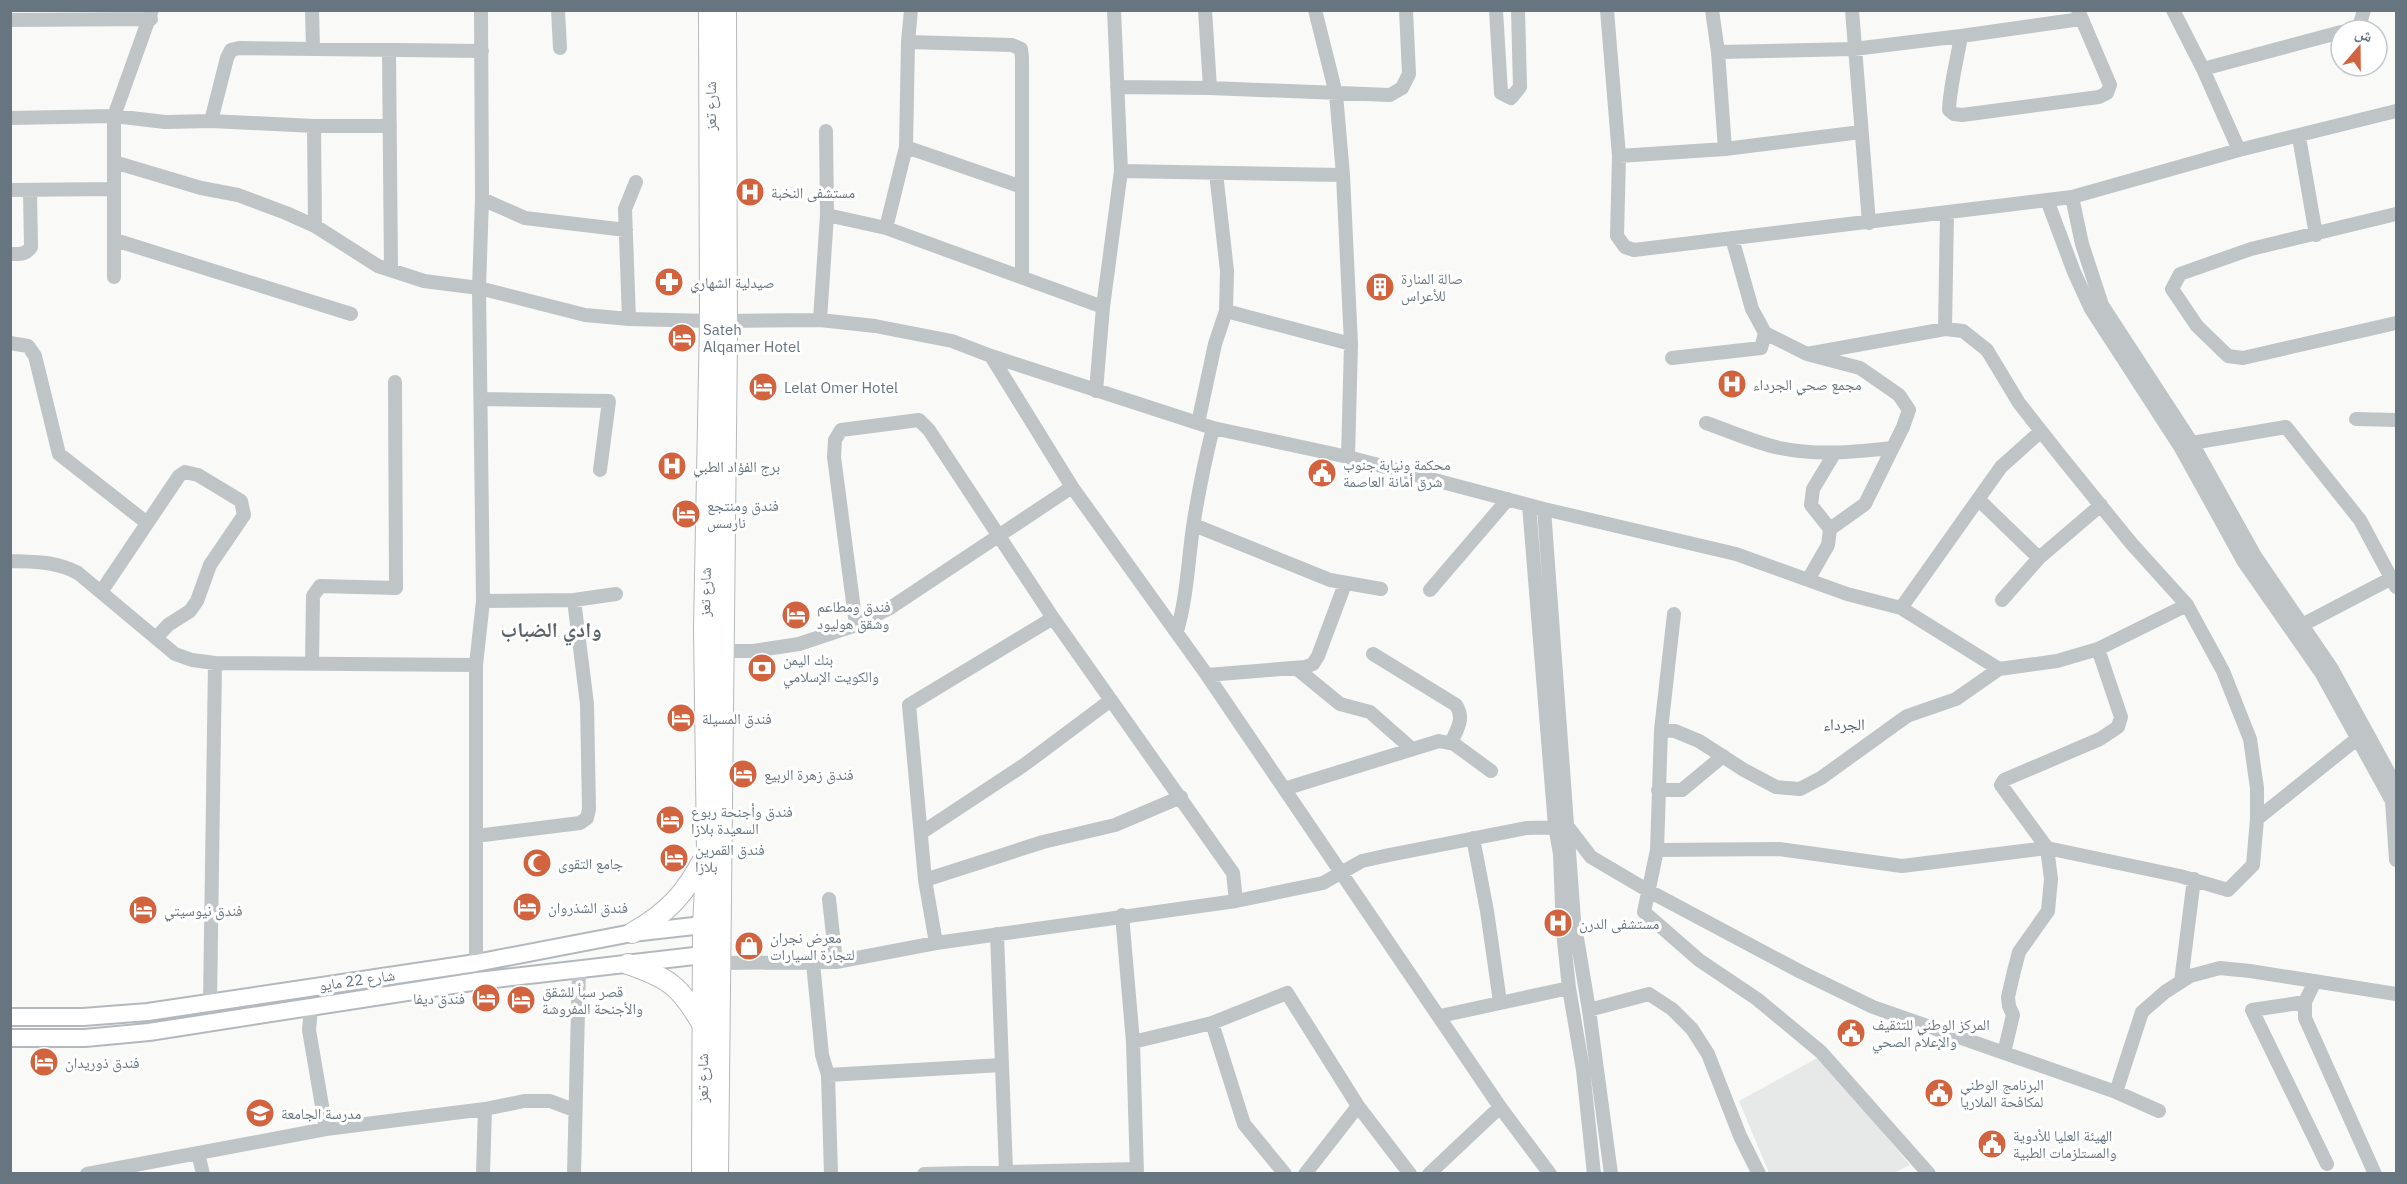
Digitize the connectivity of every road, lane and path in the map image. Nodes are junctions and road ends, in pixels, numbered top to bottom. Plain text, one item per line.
1 (312, 10) edge
2 (481, 10) edge
3 (558, 10) edge
4 (709, 10) edge
5 (726, 10) edge
6 (911, 10) edge
7 (1114, 10) edge
8 (1205, 10) edge
9 (1314, 10) edge
10 (1406, 10) edge
11 (1496, 10) edge
12 (1518, 10) edge
13 (1607, 10) edge
14 (1712, 10) edge
15 (1852, 10) edge
16 (2173, 10) edge
17 (151, 14) edge
18 (78, 15) edge
19 (2079, 15) edge
20 (10, 20) edge
21 (2329, 35) edge
22 (1961, 36) junction
23 (908, 42) junction
24 (313, 48) junction
25 (560, 48) dead end
26 (1854, 49) junction
27 (389, 51) junction
28 (482, 51) junction
29 (1718, 52) junction
30 (2204, 69) junction
31 (1117, 87) junction
32 (1210, 88) junction
33 (1335, 94) junction
34 (2397, 111) edge
35 (114, 116) junction
36 (10, 118) edge
37 (211, 121) junction
38 (314, 126) junction
39 (390, 126) junction
40 (826, 131) dead end
41 (1861, 132) junction
42 (2298, 137) junction
43 (906, 147) junction
44 (1725, 149) junction
45 (2239, 150) junction
46 (1619, 156) junction
47 (114, 162) junction
48 (1121, 171) junction
49 (1216, 173) junction
50 (1343, 175) junction
51 (636, 182) dead end
52 (1022, 187) junction
53 (114, 189) junction
54 (10, 190) edge
55 (30, 191) junction
56 (2072, 196) junction
57 (482, 199) junction
58 (2047, 200) junction
59 (1947, 213) junction
60 (2397, 214) edge
61 (827, 215) junction
62 (1869, 223) junction
63 (315, 226) junction
64 (886, 228) junction
65 (626, 230) junction
66 (2316, 235) junction
67 (1732, 238) junction
68 (115, 240) junction
69 (10, 254) edge
70 (391, 270) junction
71 (114, 277) dead end
72 (1022, 277) junction
73 (479, 288) junction
74 (1103, 307) junction
75 (1226, 311) junction
76 (351, 314) dead end
77 (629, 319) junction
78 (820, 320) junction
79 (718, 321) junction
80 (2397, 322) edge
81 (1945, 329) junction
82 (1765, 333) junction
83 (10, 343) edge
84 (1351, 344) junction
85 (1807, 354) junction
86 (991, 356) junction
87 (1672, 358) dead end
88 (395, 382) dead end
89 (1096, 391) junction
90 (481, 399) junction
91 (2356, 418) dead end
92 (2397, 420) edge
93 (1198, 423) junction
94 (1706, 423) dead end
95 (1213, 428) junction
96 (2041, 431) junction
97 (2186, 446) junction
98 (1892, 448) junction
99 (1834, 454) junction
100 (1348, 457) junction
101 (600, 470) dead end
102 (1072, 487) junction
103 (1508, 499) junction
104 (1978, 499) junction
105 (1529, 505) junction
106 (2101, 506) junction
107 (1544, 509) junction
108 (147, 523) junction
109 (1194, 525) junction
110 (1830, 529) junction
111 (998, 536) junction
112 (2039, 558) junction
113 (10, 561) edge
114 (1808, 580) junction
115 (2394, 582) edge
116 (1345, 584) junction
117 (1381, 589) dead end
118 (1430, 590) dead end
119 (100, 592) junction
120 (616, 594) dead end
121 (574, 600) junction
122 (2002, 600) dead end
123 (483, 601) junction
124 (2187, 605) junction
125 (1900, 608) junction
126 (1674, 615) dead end
127 (1053, 618) junction
128 (856, 624) junction
129 (2302, 625) junction
130 (714, 628) junction
131 (1176, 631) junction
132 (156, 638) junction
133 (2098, 649) junction
134 (724, 651) junction
135 (1373, 654) dead end
136 (215, 663) junction
137 (312, 664) junction
138 (476, 665) junction
139 (1296, 668) junction
140 (1999, 669) junction
141 (1207, 675) junction
142 (1111, 700) junction
143 (1660, 730) junction
144 (2358, 738) junction
145 (1451, 742) junction
146 (1413, 749) junction
147 (1723, 756) junction
148 (1491, 771) dead end
149 (2397, 786) edge
150 (1284, 789) junction
151 (1658, 790) junction
152 (1181, 797) junction
153 (2257, 819) junction
154 (1562, 827) junction
155 (921, 832) junction
156 (476, 836) junction
157 (1473, 838) junction
158 (2047, 848) junction
159 (1657, 850) junction
160 (707, 851) junction
161 (2397, 860) edge
162 (1342, 873) junction
163 (2194, 879) junction
164 (925, 880) junction
165 (1647, 890) junction
166 (829, 899) dead end
167 (1236, 901) junction
168 (1122, 915) junction
169 (702, 926) junction
170 (632, 933) junction
171 (997, 934) junction
172 (936, 943) junction
173 (711, 959) junction
174 (836, 962) junction
175 (476, 963) junction
176 (813, 963) junction
177 (628, 964) junction
178 (579, 969) junction
179 (478, 981) junction
180 (2315, 981) junction
181 (2181, 982) junction
182 (307, 988) junction
183 (1569, 988) junction
184 (2397, 994) edge
185 (210, 1002) junction
186 (1500, 1002) junction
187 (2305, 1002) junction
188 (311, 1008) junction
189 (1589, 1010) junction
190 (1440, 1016) junction
191 (10, 1017) edge
192 (1212, 1023) junction
193 (702, 1024) junction
194 (10, 1038) edge
195 (1133, 1042) junction
196 (2004, 1053) junction
197 (1002, 1065) junction
198 (828, 1075) junction
199 (2116, 1092) junction
200 (1358, 1106) junction
201 (1500, 1107) junction
202 (485, 1109) junction
203 (574, 1110) junction
204 (2159, 1111) dead end
205 (326, 1130) junction
206 (198, 1153) junction
207 (2327, 1164) dead end
208 (141, 1168) edge
209 (1006, 1171) junction
210 (1137, 1171) edge
211 (87, 1173) edge
212 (203, 1173) edge
213 (483, 1173) edge
214 (574, 1173) edge
215 (702, 1173) edge
216 (718, 1173) edge
217 (831, 1173) edge
218 (924, 1173) edge
219 (1285, 1173) edge
220 (1305, 1173) edge
221 (1410, 1173) edge
222 (1429, 1173) edge
223 (1550, 1173) edge
224 (1594, 1173) edge
225 (1611, 1173) edge
226 (1759, 1173) edge
227 (1929, 1173) edge
228 (2375, 1173) edge

1 - 24 street
2 - 28 street
3 - 25 street
4 - 79 highway, شارع تعز
5 - 79 highway, شارع تعز
6 - 23 street
7 - 31 street
8 - 32 street
9 - 33 street
10 - 33 street
11 - 12 street
13 - 46 street
14 - 29 street
15 - 26 street
16 - 30 street
17 - 18 street
17 - 35 street
18 - 20 street
19 - 22 street
19 - 22 street
21 - 30 street
22 - 26 street
23 - 43 street
23 - 52 street
24 - 27 street
24 - 37 street
26 - 29 street
26 - 41 street
27 - 28 street
27 - 39 street
28 - 57 street
29 - 44 street
30 - 45 street
31 - 32 street
31 - 48 street
32 - 33 street
33 - 50 street
34 - 42 street
35 - 36 street
35 - 37 street
35 - 47 street
37 - 38 street
38 - 39 street
38 - 63 street
39 - 70 street
40 - 61 street
41 - 44 street
41 - 62 street
42 - 45 street
42 - 66 street
43 - 52 street
43 - 64 street
44 - 46 street
45 - 56 street
46 - 67 street
47 - 53 street
47 - 63 street
48 - 49 street
48 - 74 street
49 - 50 street
49 - 75 street
50 - 84 street
51 - 65 street
52 - 72 street
53 - 55 street
53 - 68 street
54 - 55 street
55 - 69 street
56 - 58 street
56 - 97 street
57 - 65 street
57 - 73 street
58 - 59 street
58 - 97 street
59 - 62 street
59 - 81 street
60 - 66 street
61 - 64 street
61 - 78 street
62 - 67 street
63 - 70 street
64 - 72 street
65 - 77 street
66 - 80 street
67 - 82 street
68 - 71 street
68 - 76 street
70 - 73 street
72 - 74 street
73 - 77 street
73 - 90 street
74 - 89 street
75 - 84 street
75 - 93 street
77 - 79 street
78 - 79 street
78 - 86 street
79 - 130 highway, شارع تعز
81 - 85 street
81 - 96 street
82 - 85 street
82 - 87 street
83 - 108 street
84 - 100 street
85 - 98 street
86 - 89 street
86 - 102 street
88 - 137 street
89 - 93 street
90 - 101 street
90 - 123 street
91 - 92 street
93 - 95 street
94 - 99 street
95 - 100 street
95 - 109 street
96 - 104 street
96 - 106 street
97 - 115 street
97 - 129 street
97 - 144 street
98 - 99 street
98 - 110 street
99 - 110 street
100 - 103 street
102 - 111 street
102 - 131 street
103 - 105 street
103 - 118 street
104 - 112 street
104 - 125 street
105 - 107 street
105 - 154 street
106 - 112 street
106 - 124 street
107 - 114 street
107 - 154 street
108 - 119 street
108 - 132 street
109 - 116 street
109 - 131 street
110 - 114 street
111 - 127 street
111 - 128 street
111 - 128 street
112 - 122 street
113 - 119 street
114 - 125 street
115 - 129 street
116 - 117 street
116 - 139 street
119 - 132 street
120 - 121 street
121 - 123 street
121 - 156 street
123 - 138 street
124 - 133 street
124 - 153 street
125 - 140 street
126 - 143 street
127 - 142 street
127 - 155 street
128 - 134 street
129 - 149 street
130 - 134 highway, شارع تعز
130 - 160 highway, شارع تعز
131 - 141 street
132 - 136 street
133 - 140 street
133 - 158 street
134 - 173 highway, شارع تعز
135 - 145 street
136 - 137 street
136 - 185 street
137 - 138 street
138 - 156 street
139 - 141 street
139 - 146 street
140 - 147 street
141 - 150 street
142 - 152 street
142 - 155 street
143 - 147 street
143 - 151 street
144 - 153 street
144 - 161 street
145 - 146 street
145 - 148 street
146 - 150 street
147 - 151 street
150 - 162 street
151 - 159 street
152 - 164 street
152 - 167 street
153 - 163 street
154 - 157 street
154 - 165 street
154 - 183 street
154 - 189 street
155 - 164 street
156 - 175 street
157 - 162 street
157 - 186 street
158 - 159 street
158 - 163 street
158 - 196 street
159 - 165 street
160 - 169 highway, شارع تعز
160 - 170 highway
162 - 167 street
162 - 190 street
163 - 181 street
164 - 172 street
165 - 196 street
165 - 227 street
166 - 174 street
167 - 168 street
168 - 171 street
168 - 195 street
169 - 170 main road, شارع 22 مايو
169 - 173 highway, شارع تعز
170 - 175 main road, شارع 22 مايو
171 - 172 street
171 - 197 street
172 - 174 street
173 - 176 street
173 - 177 main road, شارع 22 مايو
173 - 193 highway, شارع تعز
173 - 216 highway, شارع تعز
174 - 176 street
175 - 179 main road
175 - 182 main road, شارع 22 مايو
176 - 198 street
177 - 178 main road, شارع 22 مايو
177 - 193 highway
178 - 179 main road, شارع 22 مايو
178 - 203 street
179 - 188 main road, شارع 22 مايو
180 - 181 street
180 - 184 street
180 - 187 street
181 - 199 street
182 - 185 main road, شارع 22 مايو
182 - 188 main road
183 - 186 street
183 - 224 street
185 - 191 main road, شارع 22 مايو
186 - 190 street
187 - 207 street
187 - 228 street
188 - 194 main road, شارع 22 مايو
188 - 205 street
189 - 225 street
189 - 226 street
190 - 201 street
192 - 195 street
192 - 200 street
192 - 219 street
193 - 215 highway, شارع تعز
195 - 210 street
196 - 199 street
197 - 198 street
197 - 209 street
198 - 217 street
199 - 204 street
200 - 220 street
200 - 221 street
201 - 222 street
201 - 223 street
202 - 203 street
202 - 205 street
202 - 213 street
203 - 214 street
205 - 206 street
206 - 208 street
206 - 212 street
208 - 211 street
209 - 210 street
209 - 218 street

